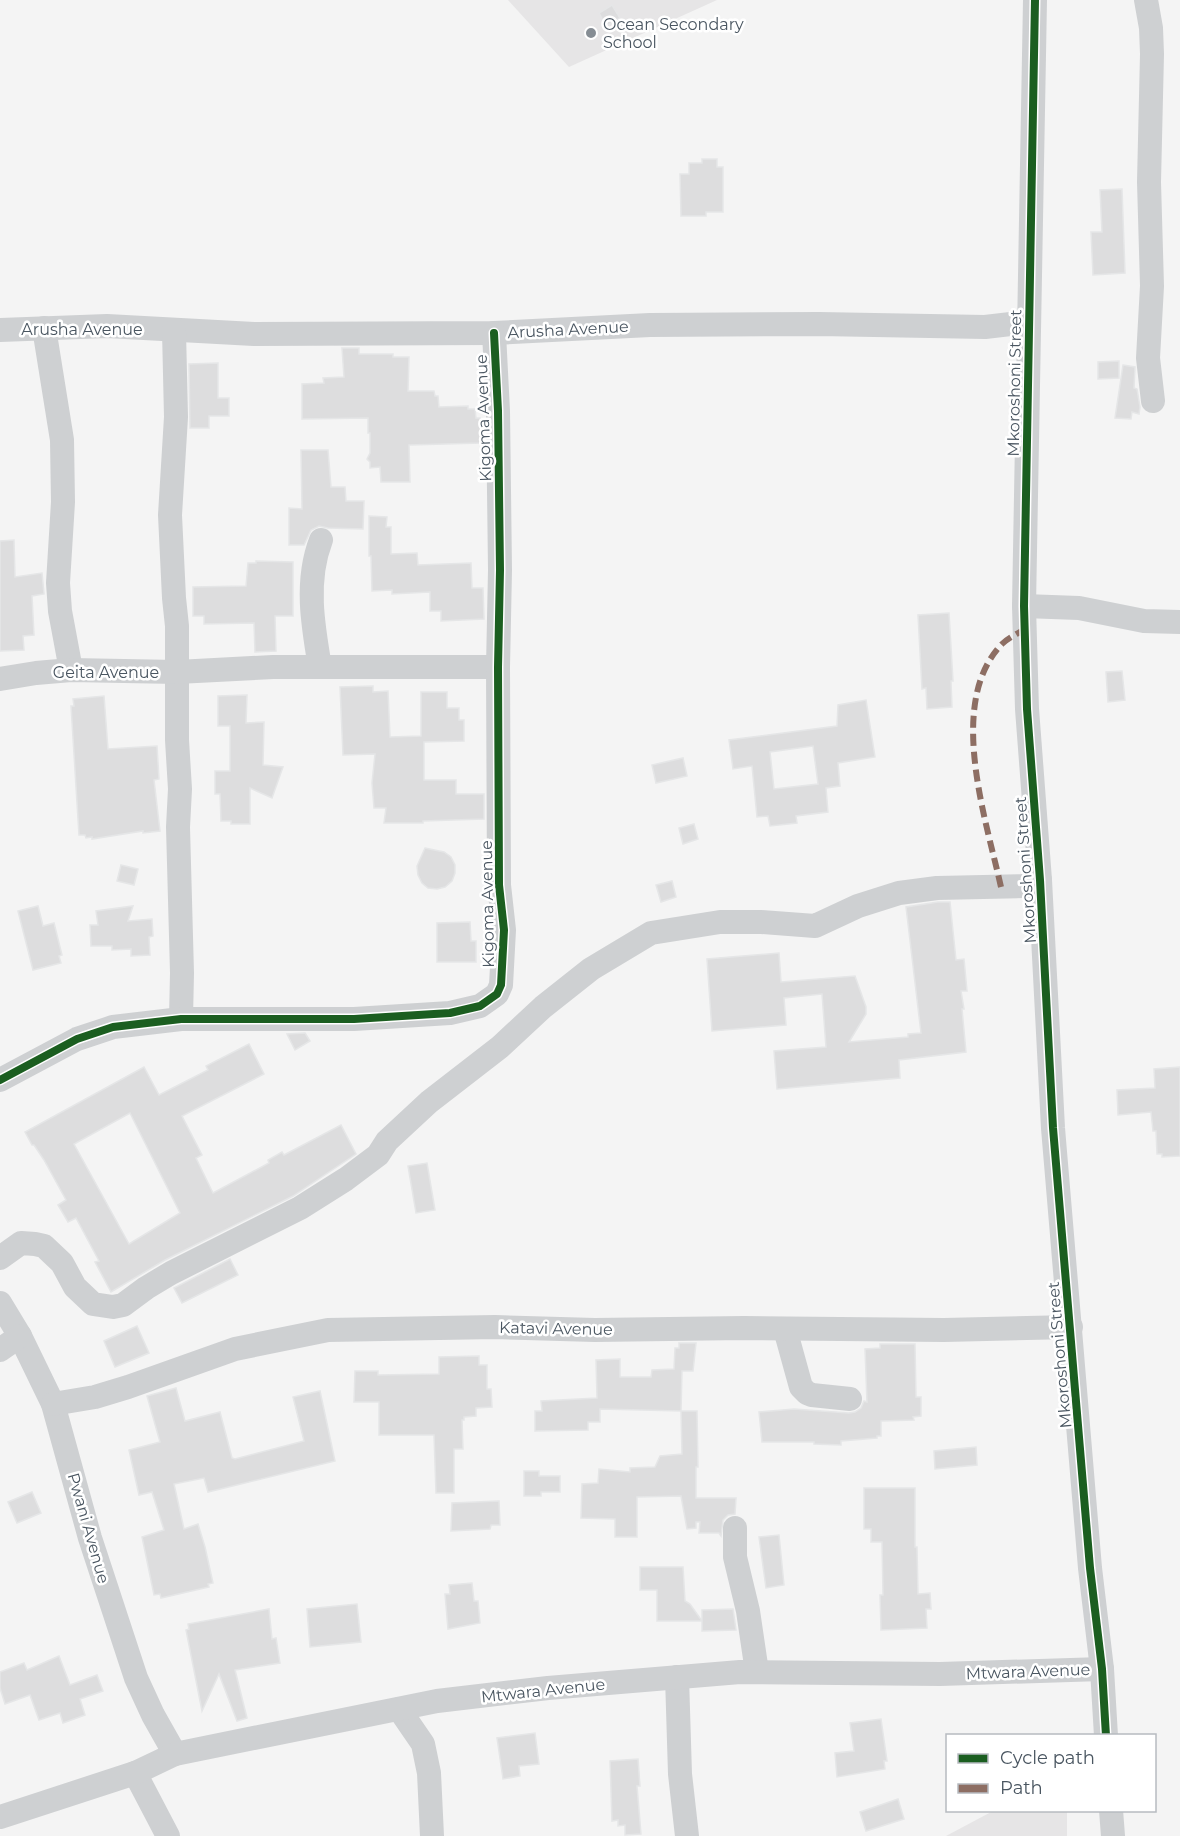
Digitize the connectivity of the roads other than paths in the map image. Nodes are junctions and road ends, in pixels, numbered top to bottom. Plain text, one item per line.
1 (1035, 0) edge
2 (1146, 0) edge
3 (1028, 322) junction
4 (44, 328) junction
5 (0, 330) edge
6 (174, 331) junction
7 (494, 333) junction
8 (1153, 401) dead end
9 (321, 540) dead end
10 (1024, 606) junction
11 (1180, 622) edge
12 (498, 667) junction
13 (320, 668) junction
14 (71, 670) junction
15 (177, 672) junction
16 (0, 679) edge
17 (1040, 880) junction
18 (181, 1019) junction
19 (0, 1080) edge
20 (0, 1258) edge
21 (0, 1303) edge
22 (1071, 1327) junction
23 (785, 1329) junction
24 (20, 1336) junction
25 (0, 1350) edge
26 (850, 1399) dead end
27 (53, 1404) junction
28 (735, 1528) dead end
29 (1102, 1669) junction
30 (757, 1672) junction
31 (677, 1677) junction
32 (399, 1709) junction
33 (1107, 1734) edge
34 (175, 1754) junction
35 (135, 1773) junction
36 (1111, 1812) edge
37 (0, 1817) edge
38 (168, 1836) edge
39 (432, 1836) edge
40 (687, 1836) edge
41 (1113, 1836) edge

1 - 3 street, Mkoroshoni Street
2 - 8 street
3 - 7 street, Arusha Avenue
3 - 10 street, Mkoroshoni Street
4 - 5 street, Arusha Avenue
4 - 6 street, Arusha Avenue
4 - 14 street
6 - 7 street, Arusha Avenue
6 - 15 street
7 - 12 street, Kigoma Avenue
9 - 13 street
10 - 11 street
10 - 17 street, Mkoroshoni Street
12 - 13 street, Geita Avenue
12 - 18 street, Kigoma Avenue
13 - 15 street, Geita Avenue
14 - 15 street, Geita Avenue
14 - 16 street, Geita Avenue
15 - 18 street
17 - 20 street
17 - 22 street, Mkoroshoni Street
18 - 19 street, Kigoma Avenue
21 - 24 street, Pwani Avenue
22 - 23 street, Katavi Avenue
22 - 29 street, Mkoroshoni Street
23 - 26 street
23 - 27 street, Katavi Avenue
24 - 25 street
24 - 27 street, Pwani Avenue
27 - 34 street, Pwani Avenue
28 - 30 street
29 - 30 street, Mtwara Avenue
29 - 33 street, Mkoroshoni Street
30 - 31 street, Mtwara Avenue
31 - 32 street, Mtwara Avenue
31 - 40 street
32 - 34 street, Mtwara Avenue
32 - 39 street
34 - 35 street, Mtwara Avenue
35 - 37 street, Mtwara Avenue
35 - 38 street
36 - 41 street

